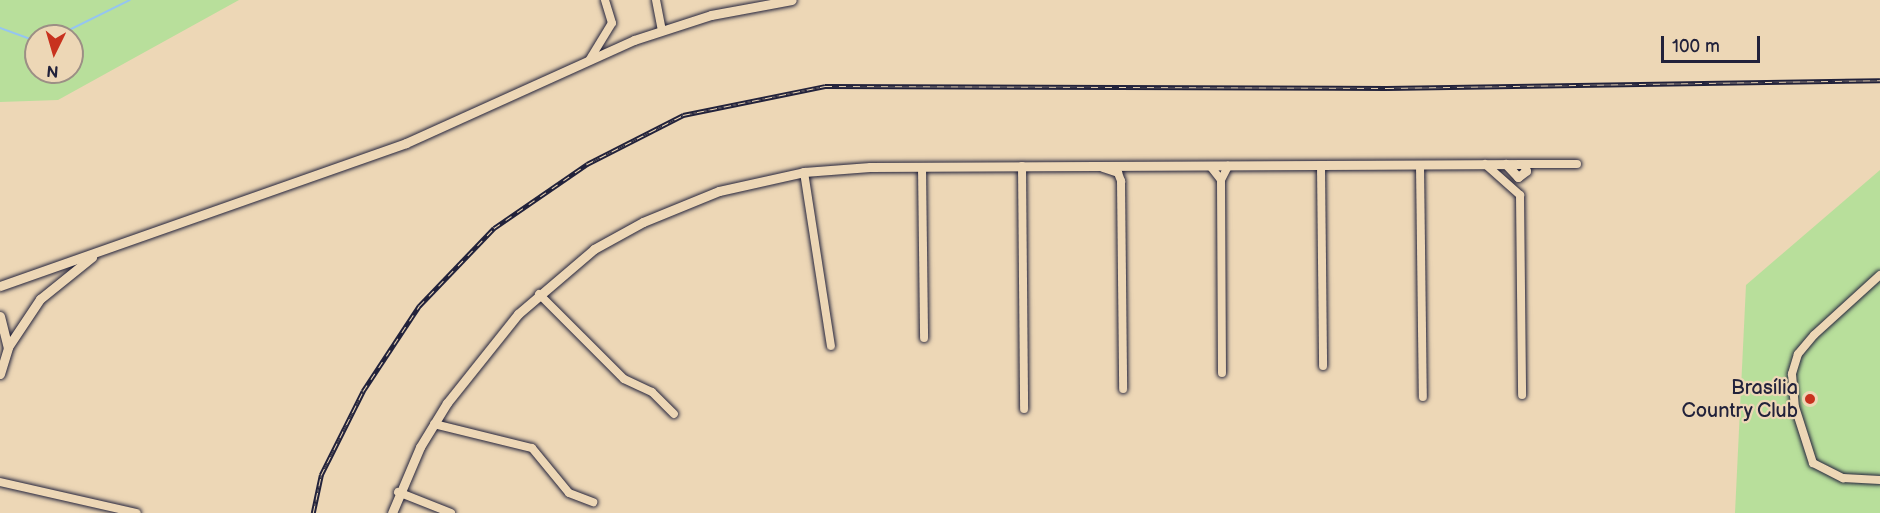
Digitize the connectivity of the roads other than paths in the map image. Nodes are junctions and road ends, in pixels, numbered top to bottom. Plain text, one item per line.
1 (605, 0) edge
2 (656, 0) edge
3 (787, 0) edge
4 (792, 0) edge
5 (753, 2) edge
6 (742, 4) edge
7 (662, 30) junction
8 (590, 59) junction
9 (1485, 164) junction
10 (1524, 164) joint
11 (1577, 164) dead end
12 (1420, 165) junction
13 (1022, 166) junction
14 (1211, 166) junction
15 (1228, 166) junction
16 (1321, 166) junction
17 (922, 167) junction
18 (1099, 167) junction
19 (804, 172) junction
20 (1221, 180) junction
21 (102, 250) junction
22 (1880, 275) edge
23 (0, 286) edge
24 (539, 294) junction
25 (0, 316) edge
26 (924, 338) dead end
27 (831, 346) dead end
28 (8, 347) junction
29 (1323, 366) dead end
30 (1222, 373) dead end
31 (0, 374) edge
32 (1123, 389) dead end
33 (1522, 395) dead end
34 (1423, 397) dead end
35 (1024, 409) dead end
36 (674, 414) dead end
37 (434, 424) junction
38 (1880, 480) edge
39 (0, 482) edge
40 (398, 492) junction
41 (593, 502) dead end
42 (137, 513) edge
43 (392, 513) edge
44 (451, 513) edge

1 - 8 street
2 - 7 street
3 - 4 street
3 - 5 street
5 - 6 street
6 - 7 street
7 - 8 street
8 - 21 street
9 - 10 street
9 - 12 street
9 - 33 street
10 - 11 street
12 - 16 street
12 - 34 street
13 - 17 street
13 - 18 street
13 - 35 street
14 - 15 street
14 - 18 street
14 - 20 street
15 - 16 street
15 - 20 street
16 - 29 street
17 - 19 street
17 - 26 street
18 - 32 street
19 - 24 street
19 - 27 street
20 - 30 street
21 - 23 street
21 - 28 street
22 - 38 street
24 - 36 street
24 - 37 street
25 - 28 street
28 - 31 street
37 - 40 street
37 - 41 street
39 - 42 street
40 - 43 street
40 - 44 street

